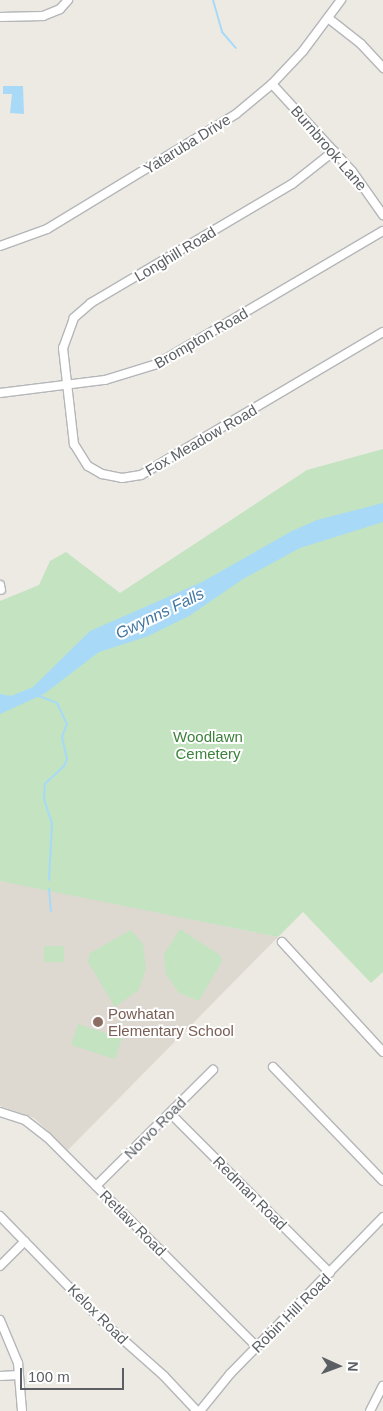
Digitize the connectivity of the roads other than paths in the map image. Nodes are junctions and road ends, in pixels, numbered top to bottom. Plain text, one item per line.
1 (68, 0) edge
2 (341, 0) edge
3 (0, 16) edge
4 (328, 18) junction
5 (383, 68) edge
6 (272, 84) junction
7 (334, 151) junction
8 (383, 215) edge
9 (383, 231) edge
10 (0, 246) edge
11 (383, 332) edge
12 (66, 385) junction
13 (0, 393) edge
14 (0, 585) edge
15 (0, 590) edge
16 (282, 942) dead end
17 (383, 1052) edge
18 (273, 1067) dead end
19 (213, 1070) dead end
20 (0, 1112) edge
21 (170, 1113) junction
22 (383, 1181) edge
23 (96, 1186) junction
24 (0, 1216) edge
25 (383, 1218) edge
26 (25, 1240) junction
27 (0, 1266) edge
28 (330, 1273) junction
29 (0, 1320) edge
30 (257, 1347) junction
31 (19, 1375) junction
32 (0, 1376) edge
33 (383, 1386) edge
34 (22, 1411) edge
35 (199, 1411) edge
36 (370, 1411) edge

1 - 3 street
2 - 4 street, Yataruba Drive
4 - 5 street
4 - 6 street, Yataruba Drive
6 - 7 street, Burnbrook Lane
6 - 10 street, Yataruba Drive
7 - 8 street, Burnbrook Lane
7 - 12 street, Longhill Road
9 - 12 street, Brompton Road
11 - 12 street, Fox Meadow Road
12 - 13 street, Brompton Road
14 - 15 street
16 - 17 street
18 - 22 street
19 - 21 street, Norvo Road
20 - 23 street, Retlaw Road
21 - 23 street, Norvo Road
21 - 28 street, Redman Road
23 - 30 street, Retlaw Road
24 - 26 street, Kelox Road
25 - 28 street, Robin Hill Road
26 - 27 street
26 - 35 street, Kelox Road
28 - 30 street, Robin Hill Road
29 - 31 street
30 - 35 street, Robin Hill Road
31 - 32 street
31 - 34 street
33 - 36 street

